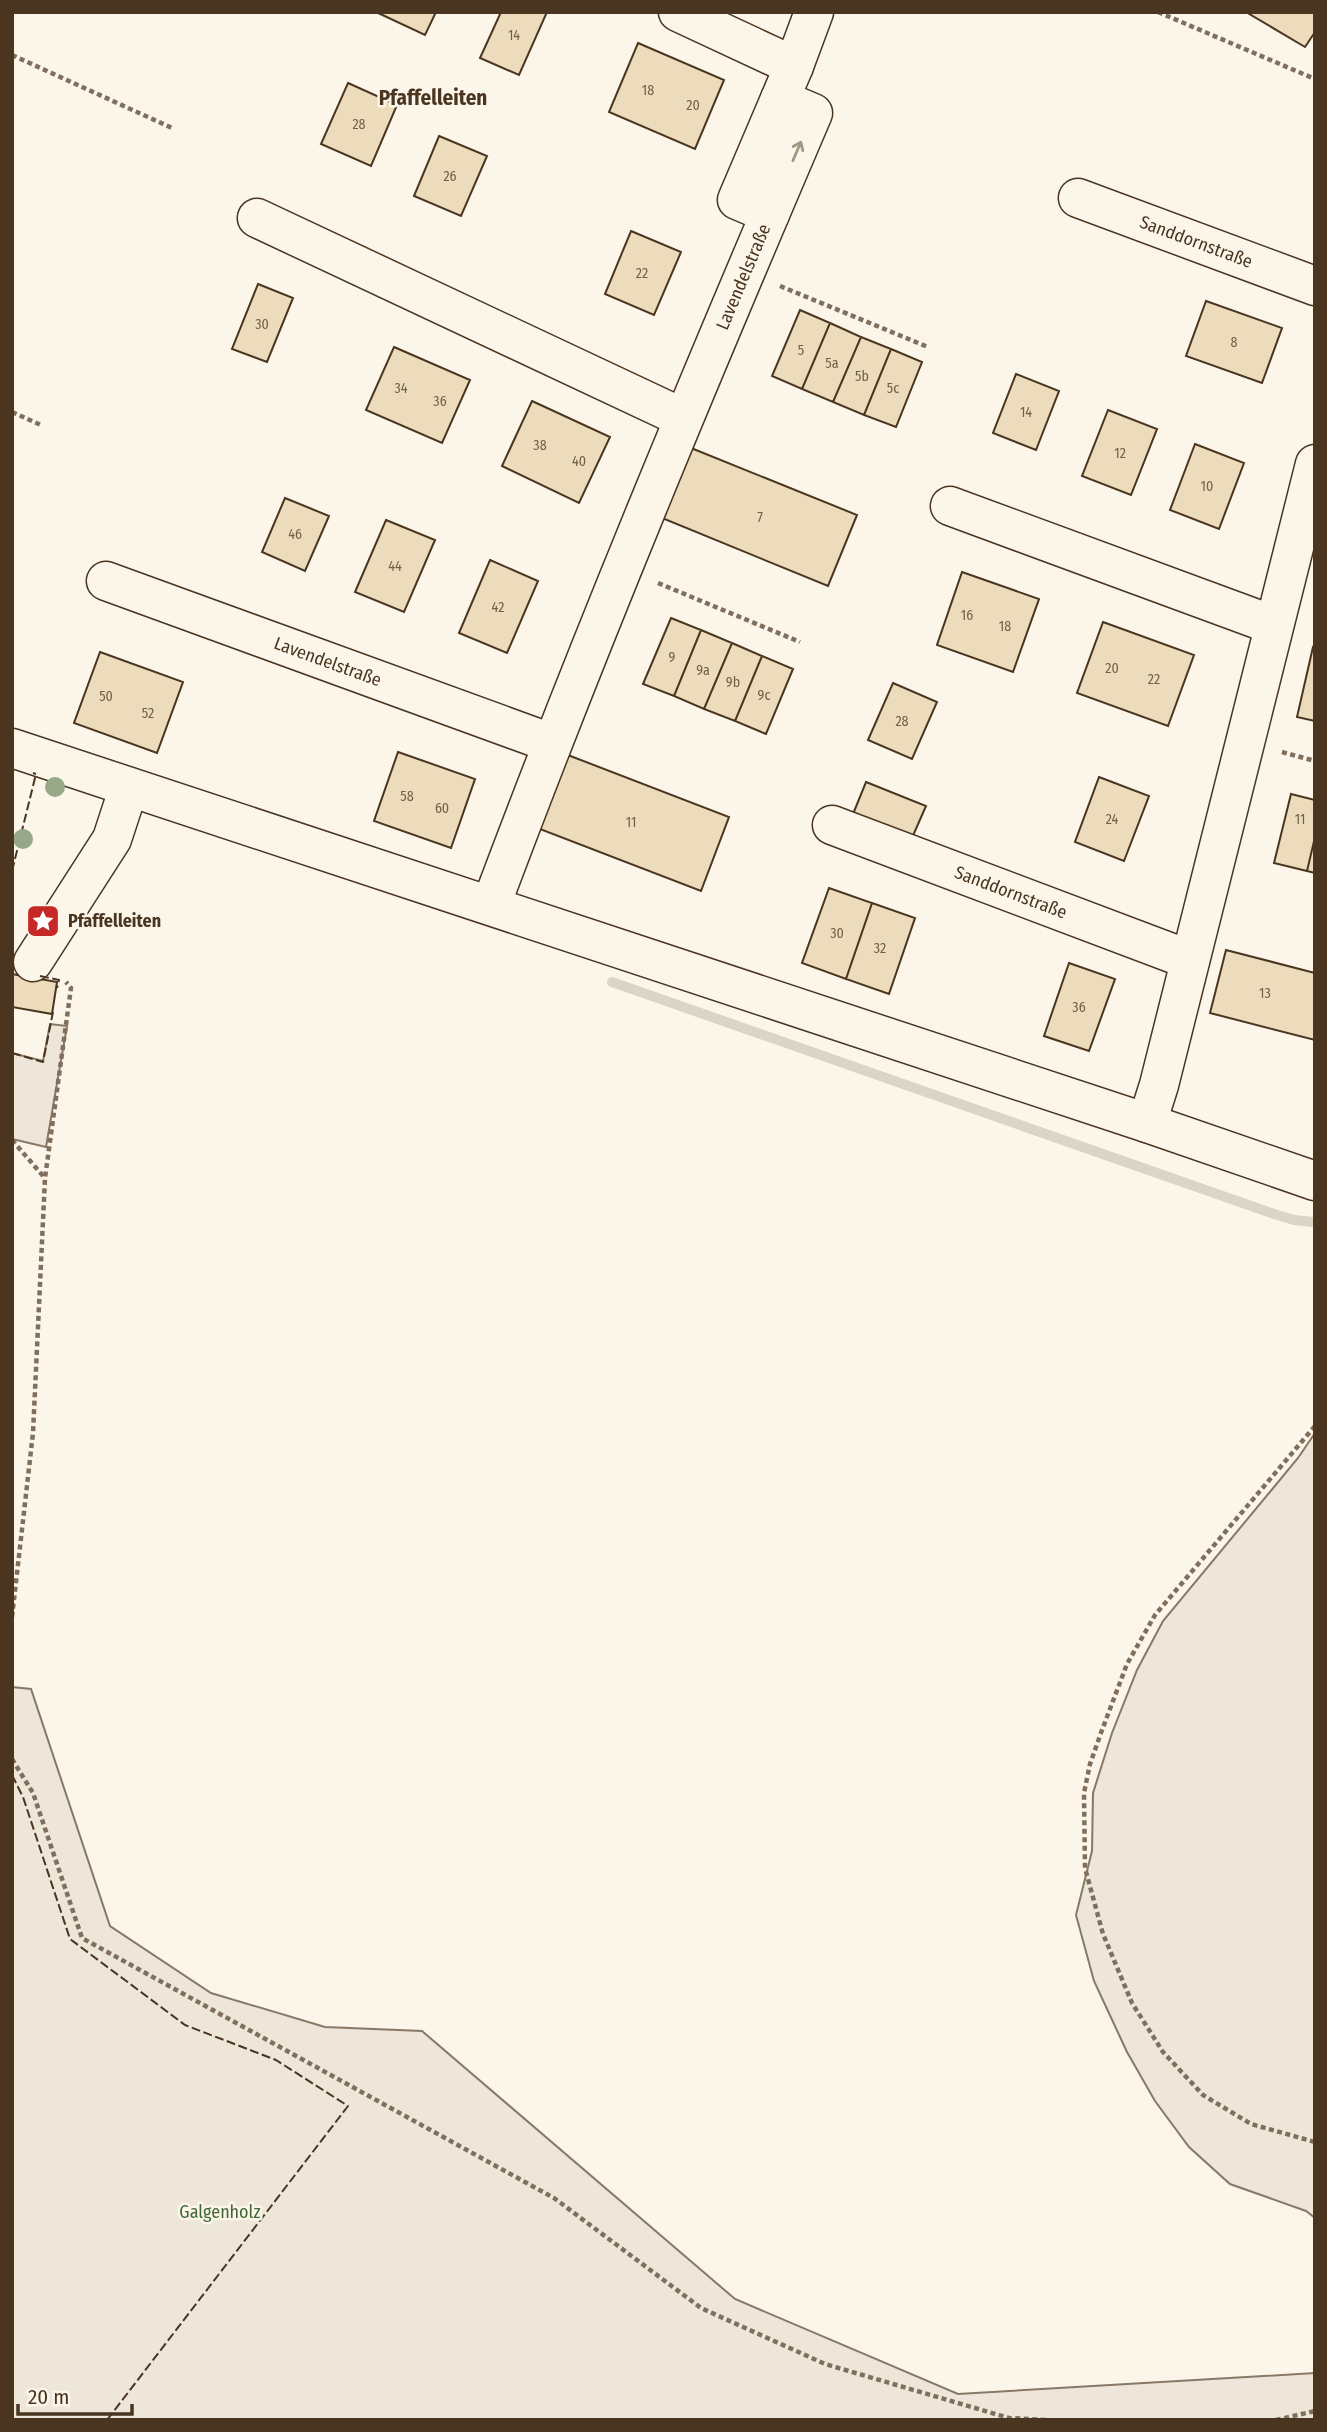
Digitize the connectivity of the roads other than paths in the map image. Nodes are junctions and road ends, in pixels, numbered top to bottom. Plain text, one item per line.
1 (678, 12) edge
2 (814, 12) edge
3 (787, 83) junction
4 (1078, 198) dead end
5 (257, 218) dead end
6 (1315, 286) edge
7 (683, 418) junction
8 (1315, 464) edge
9 (950, 506) dead end
10 (106, 581) dead end
11 (1273, 625) junction
12 (551, 743) junction
13 (12, 748) edge
14 (129, 787) junction
15 (832, 825) dead end
16 (491, 905) junction
17 (1190, 960) junction
18 (33, 962) road end
19 (1147, 1122) junction
20 (1315, 1181) edge

1 - 3 street, Lavendelstraße
2 - 3 street
3 - 7 street, Lavendelstraße
4 - 6 street, Sanddornstraße
5 - 7 street
7 - 12 street, Lavendelstraße
8 - 11 street
9 - 11 street
10 - 12 street, Lavendelstraße
11 - 17 street
12 - 16 street, Lavendelstraße
13 - 14 street
14 - 16 street
14 - 18 street
15 - 17 street, Sanddornstraße
16 - 19 street
17 - 19 street
19 - 20 street

